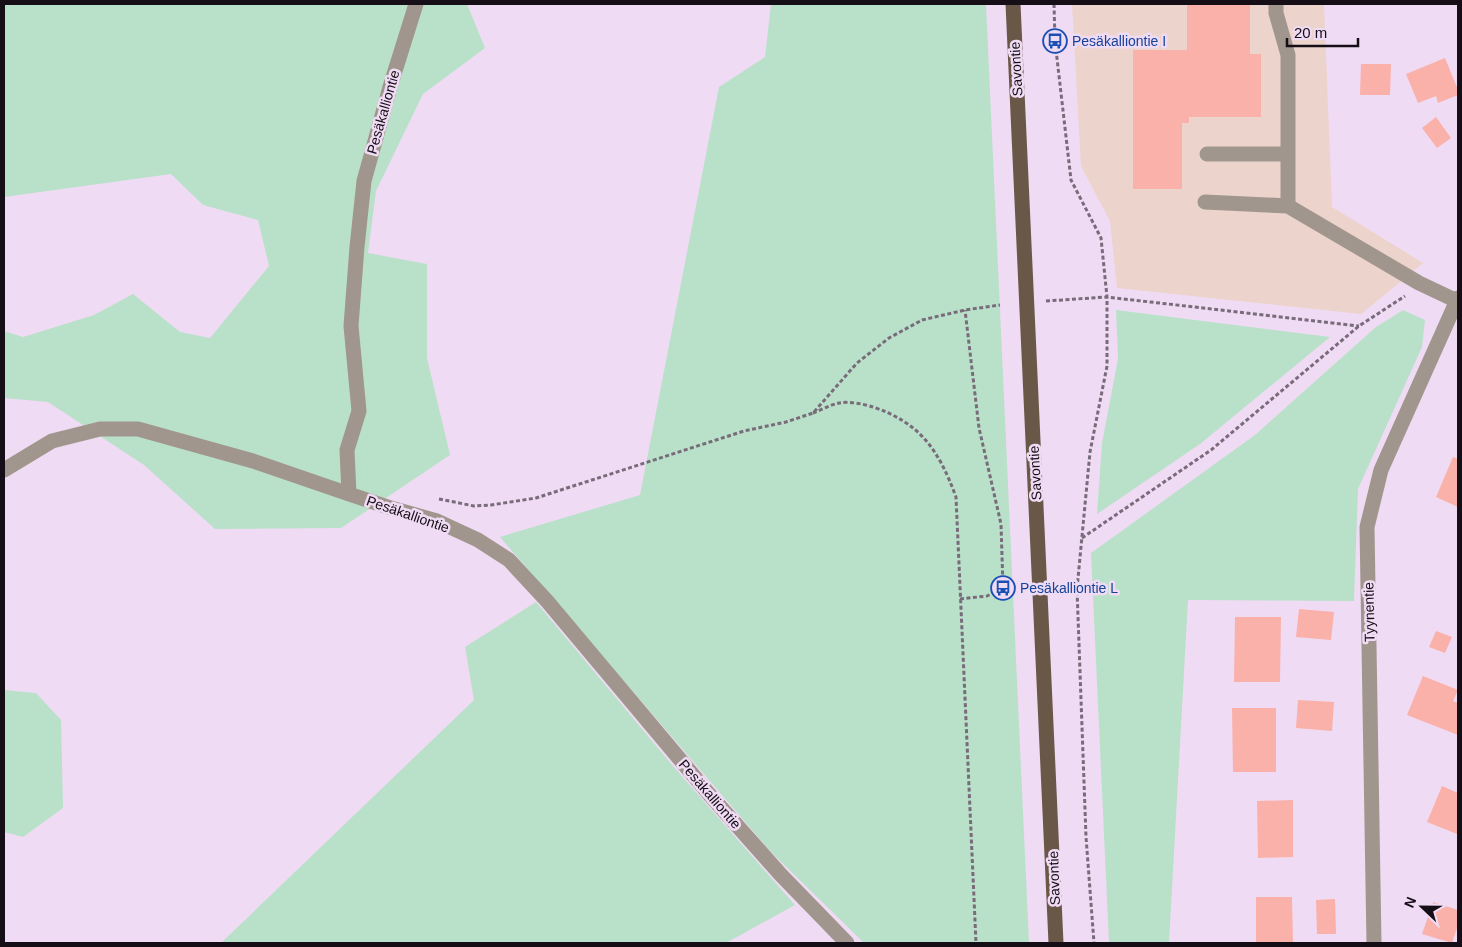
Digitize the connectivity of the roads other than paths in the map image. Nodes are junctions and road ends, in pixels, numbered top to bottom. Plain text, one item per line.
1 (416, 4) edge
2 (1013, 4) edge
3 (1276, 4) edge
4 (1207, 154) dead end
5 (1288, 154) junction
6 (1205, 202) dead end
7 (1288, 206) junction
8 (1458, 299) edge
9 (4, 470) edge
10 (349, 494) junction
11 (847, 943) edge
12 (1056, 943) edge
13 (1374, 943) edge

1 - 10 street, Pesäkalliontie
2 - 12 main road, Savontie
3 - 5 street
4 - 5 street
5 - 7 street
6 - 7 street
7 - 8 street
8 - 13 street, Tyynentie
9 - 10 street
10 - 11 street, Pesäkalliontie

